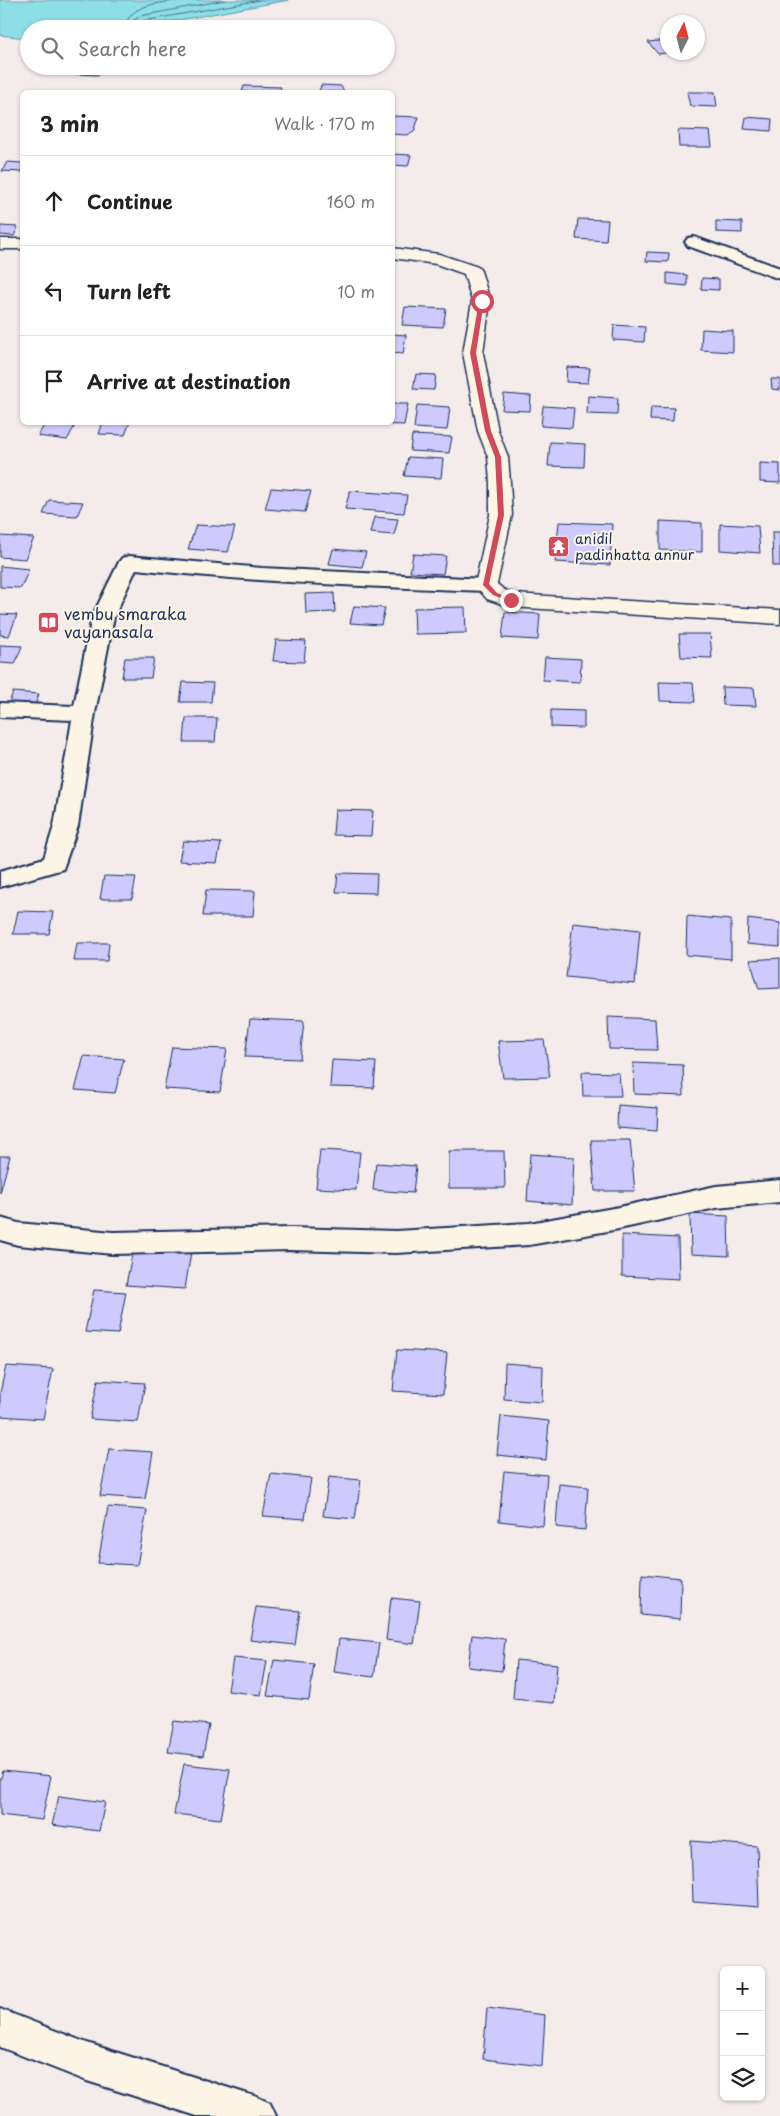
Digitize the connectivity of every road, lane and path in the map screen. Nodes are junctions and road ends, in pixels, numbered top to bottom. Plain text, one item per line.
1 (694, 242) dead end
2 (0, 244) edge
3 (20, 244) edge
4 (395, 253) edge
5 (780, 274) edge
6 (486, 585) junction
7 (780, 617) edge
8 (0, 710) edge
9 (84, 713) junction
10 (0, 879) edge
11 (780, 1191) edge
12 (0, 1229) edge
13 (0, 2028) edge
14 (257, 2116) edge

1 - 5 street
2 - 3 main road
4 - 6 main road
6 - 7 main road
6 - 9 street
8 - 9 street
9 - 10 street
11 - 12 street
13 - 14 street

